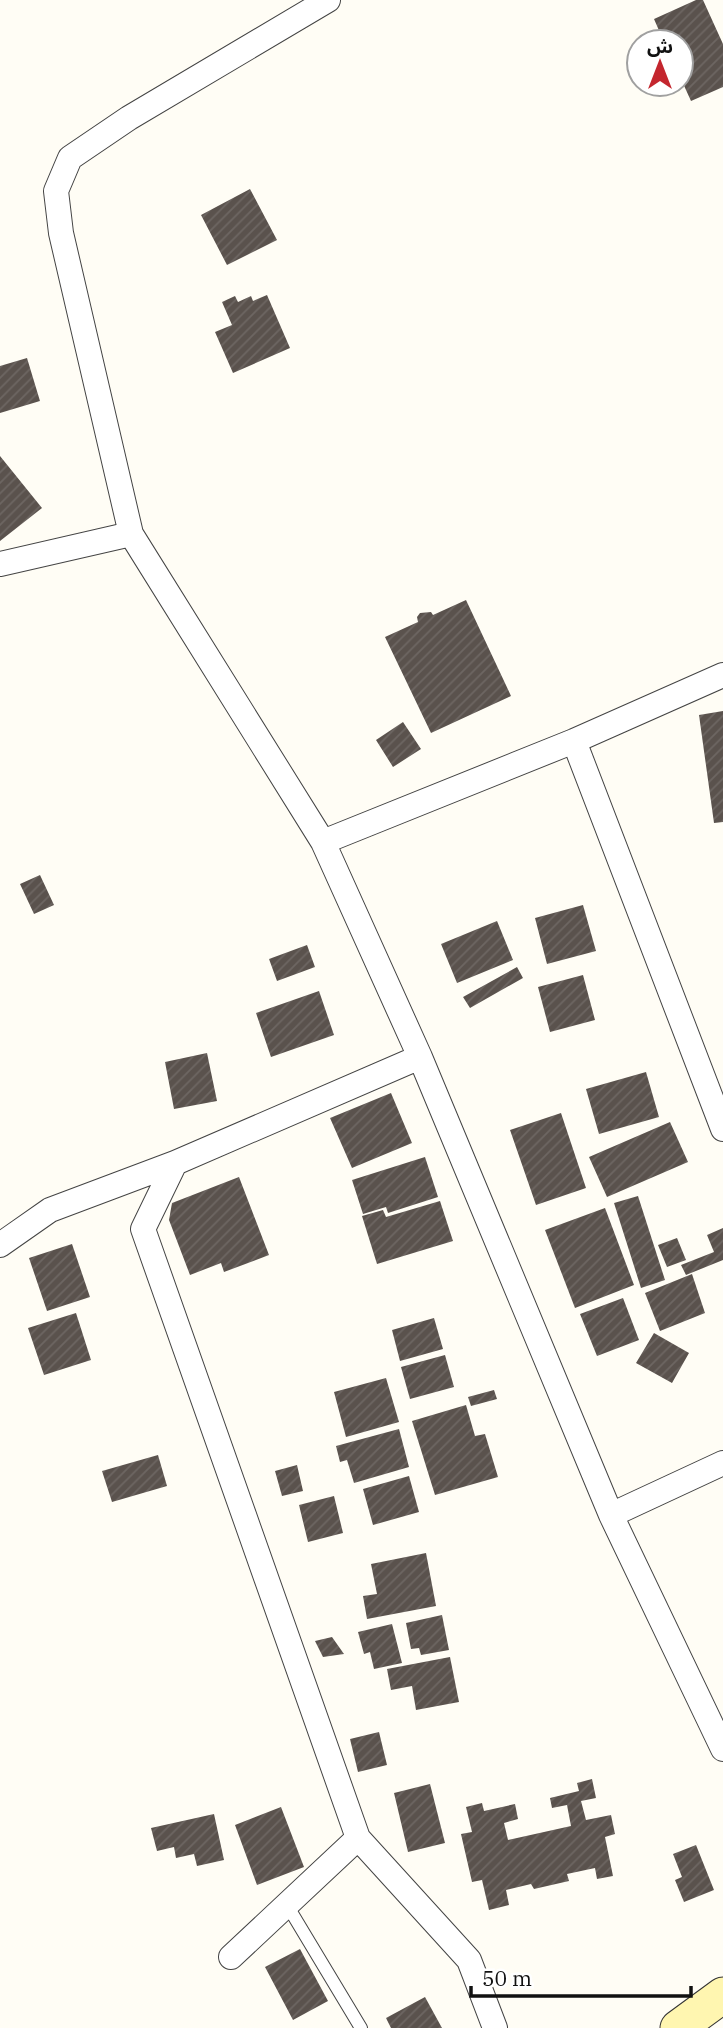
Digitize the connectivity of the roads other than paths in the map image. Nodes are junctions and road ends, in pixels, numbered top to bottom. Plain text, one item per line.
1 (328, 0) edge
2 (131, 534) junction
3 (0, 564) edge
4 (723, 674) edge
5 (574, 741) junction
6 (323, 842) junction
7 (420, 1057) junction
8 (723, 1129) edge
9 (175, 1163) junction
10 (0, 1245) edge
11 (723, 1463) edge
12 (611, 1515) junction
13 (723, 1749) edge
14 (358, 1838) junction
15 (287, 1905) junction
16 (231, 1957) dead end
17 (723, 1995) edge
18 (362, 2028) edge
19 (495, 2028) edge
20 (678, 2028) edge

1 - 2 street
2 - 3 street
2 - 6 street
4 - 5 street
5 - 6 street
5 - 8 street
6 - 7 street
7 - 9 street
7 - 12 street
9 - 10 street
9 - 14 street
11 - 12 street
12 - 13 street
14 - 15 street
14 - 19 street
15 - 16 street
15 - 18 lane
17 - 20 street

